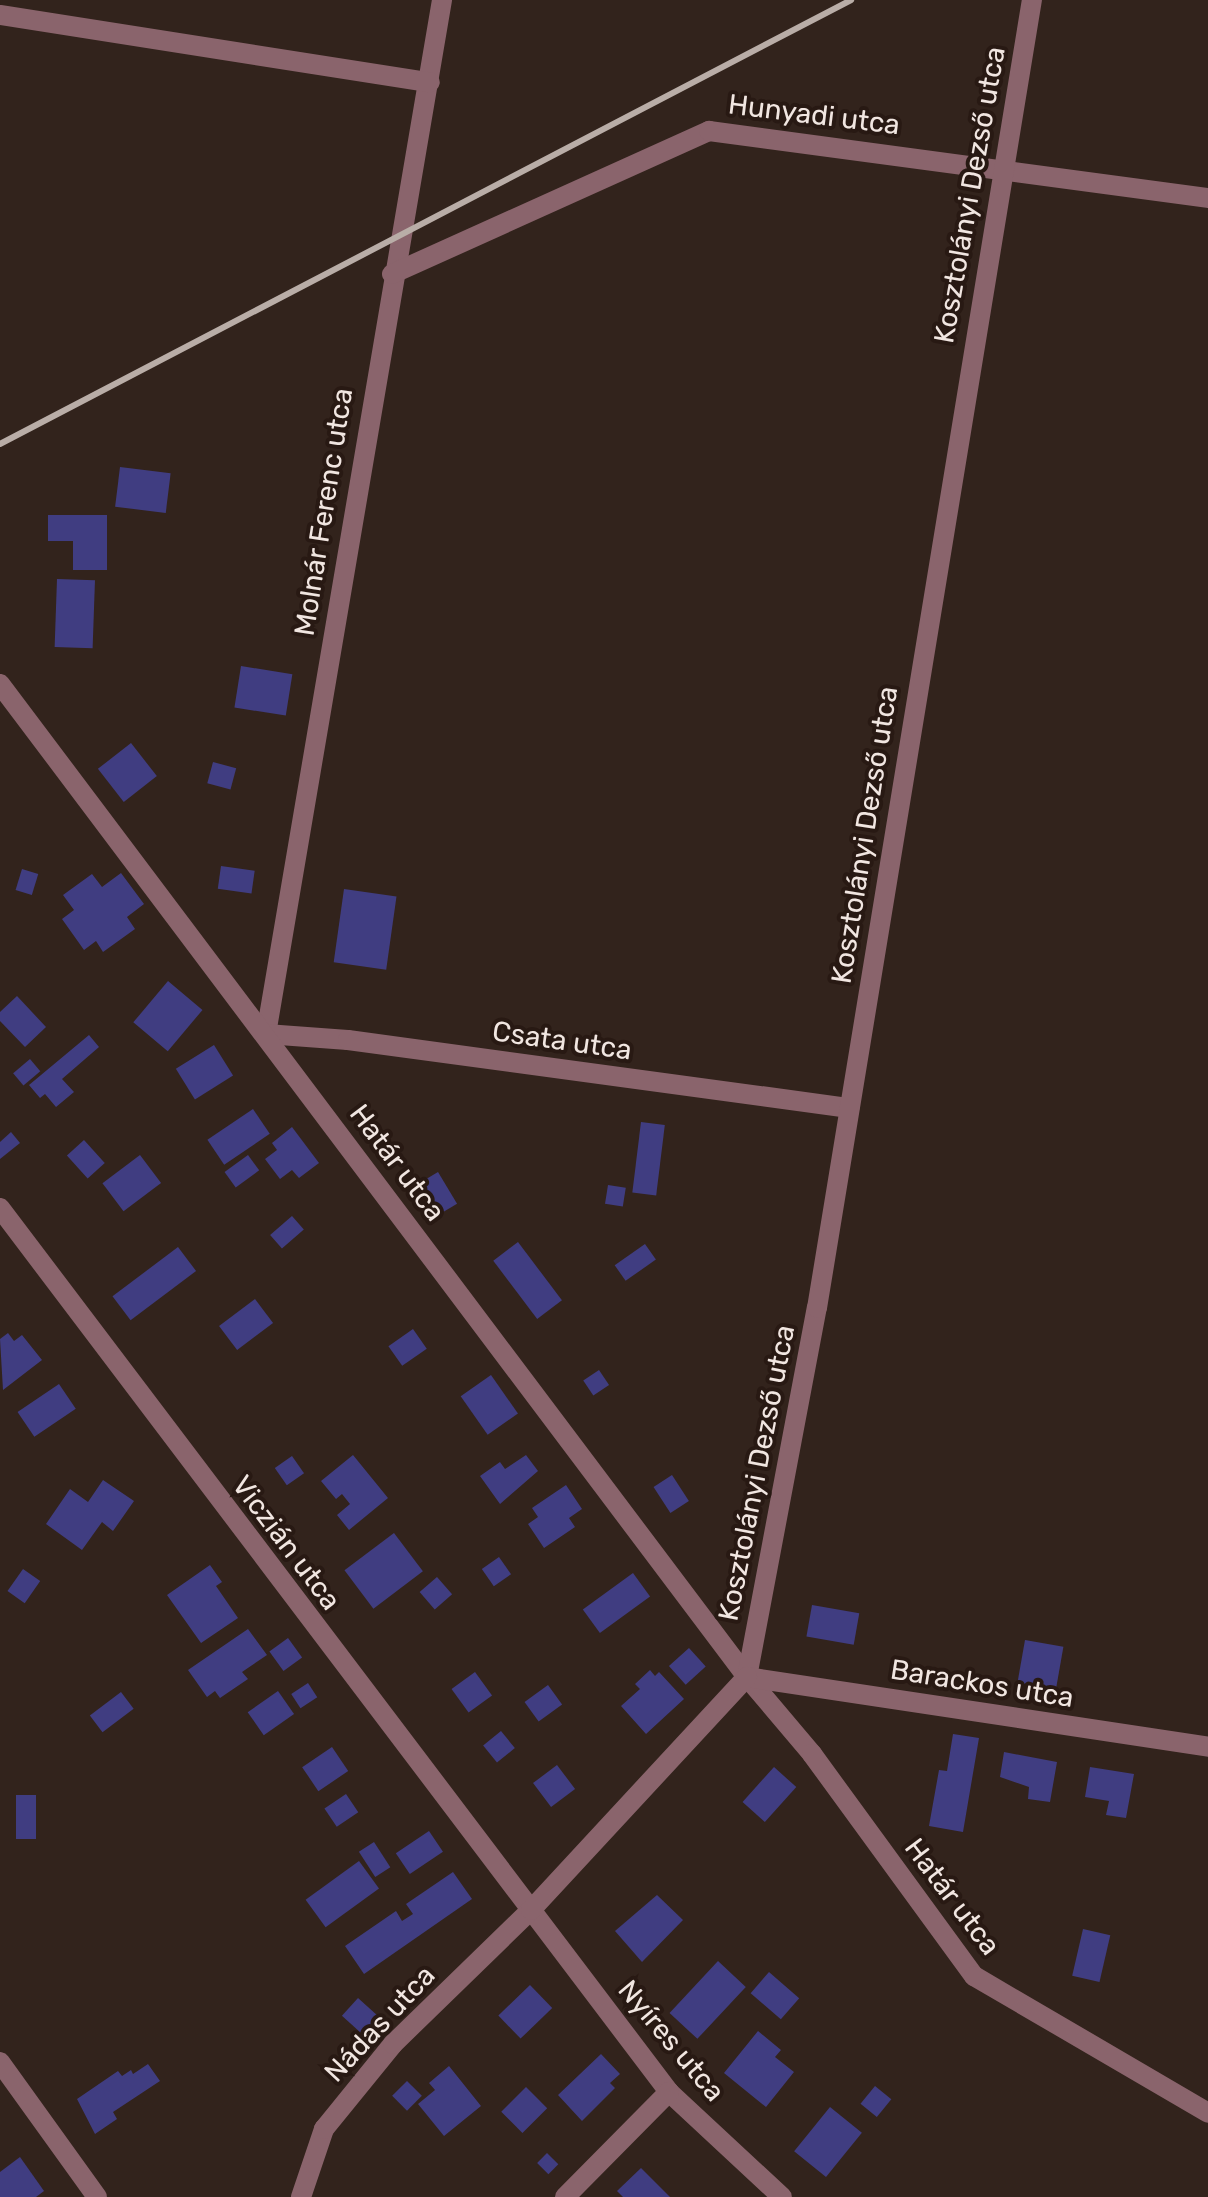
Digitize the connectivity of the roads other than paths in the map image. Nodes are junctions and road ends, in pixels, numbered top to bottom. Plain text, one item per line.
1 (442, 0) edge
2 (1032, 0) edge
3 (0, 15) edge
4 (430, 82) junction
5 (1002, 167) junction
6 (1208, 198) edge
7 (392, 274) junction
8 (0, 684) edge
9 (266, 1034) junction
10 (849, 1108) junction
11 (0, 1208) edge
12 (747, 1677) junction
13 (1208, 1747) edge
14 (531, 1910) junction
15 (0, 2062) edge
16 (669, 2092) junction
17 (1208, 2113) edge
18 (97, 2197) edge
19 (301, 2197) edge
20 (565, 2197) edge
21 (782, 2197) edge

1 - 4 street, Molnár Ferenc utca
2 - 5 street, Kosztolányi Dezső utca
3 - 4 street
4 - 7 street, Molnár Ferenc utca
5 - 6 street, Hunyadi utca
5 - 7 street, Hunyadi utca
5 - 10 street, Kosztolányi Dezső utca
7 - 9 street, Molnár Ferenc utca
8 - 9 street, Határ utca
9 - 10 street, Csata utca
9 - 12 street, Határ utca
10 - 12 street, Kosztolányi Dezső utca
11 - 14 street, Viczián utca
12 - 13 street, Barackos utca
12 - 14 street
12 - 17 street, Határ utca
14 - 16 street, Nyíres utca
14 - 19 street, Nádas utca
15 - 18 street
16 - 20 street
16 - 21 street, Nyíres utca

